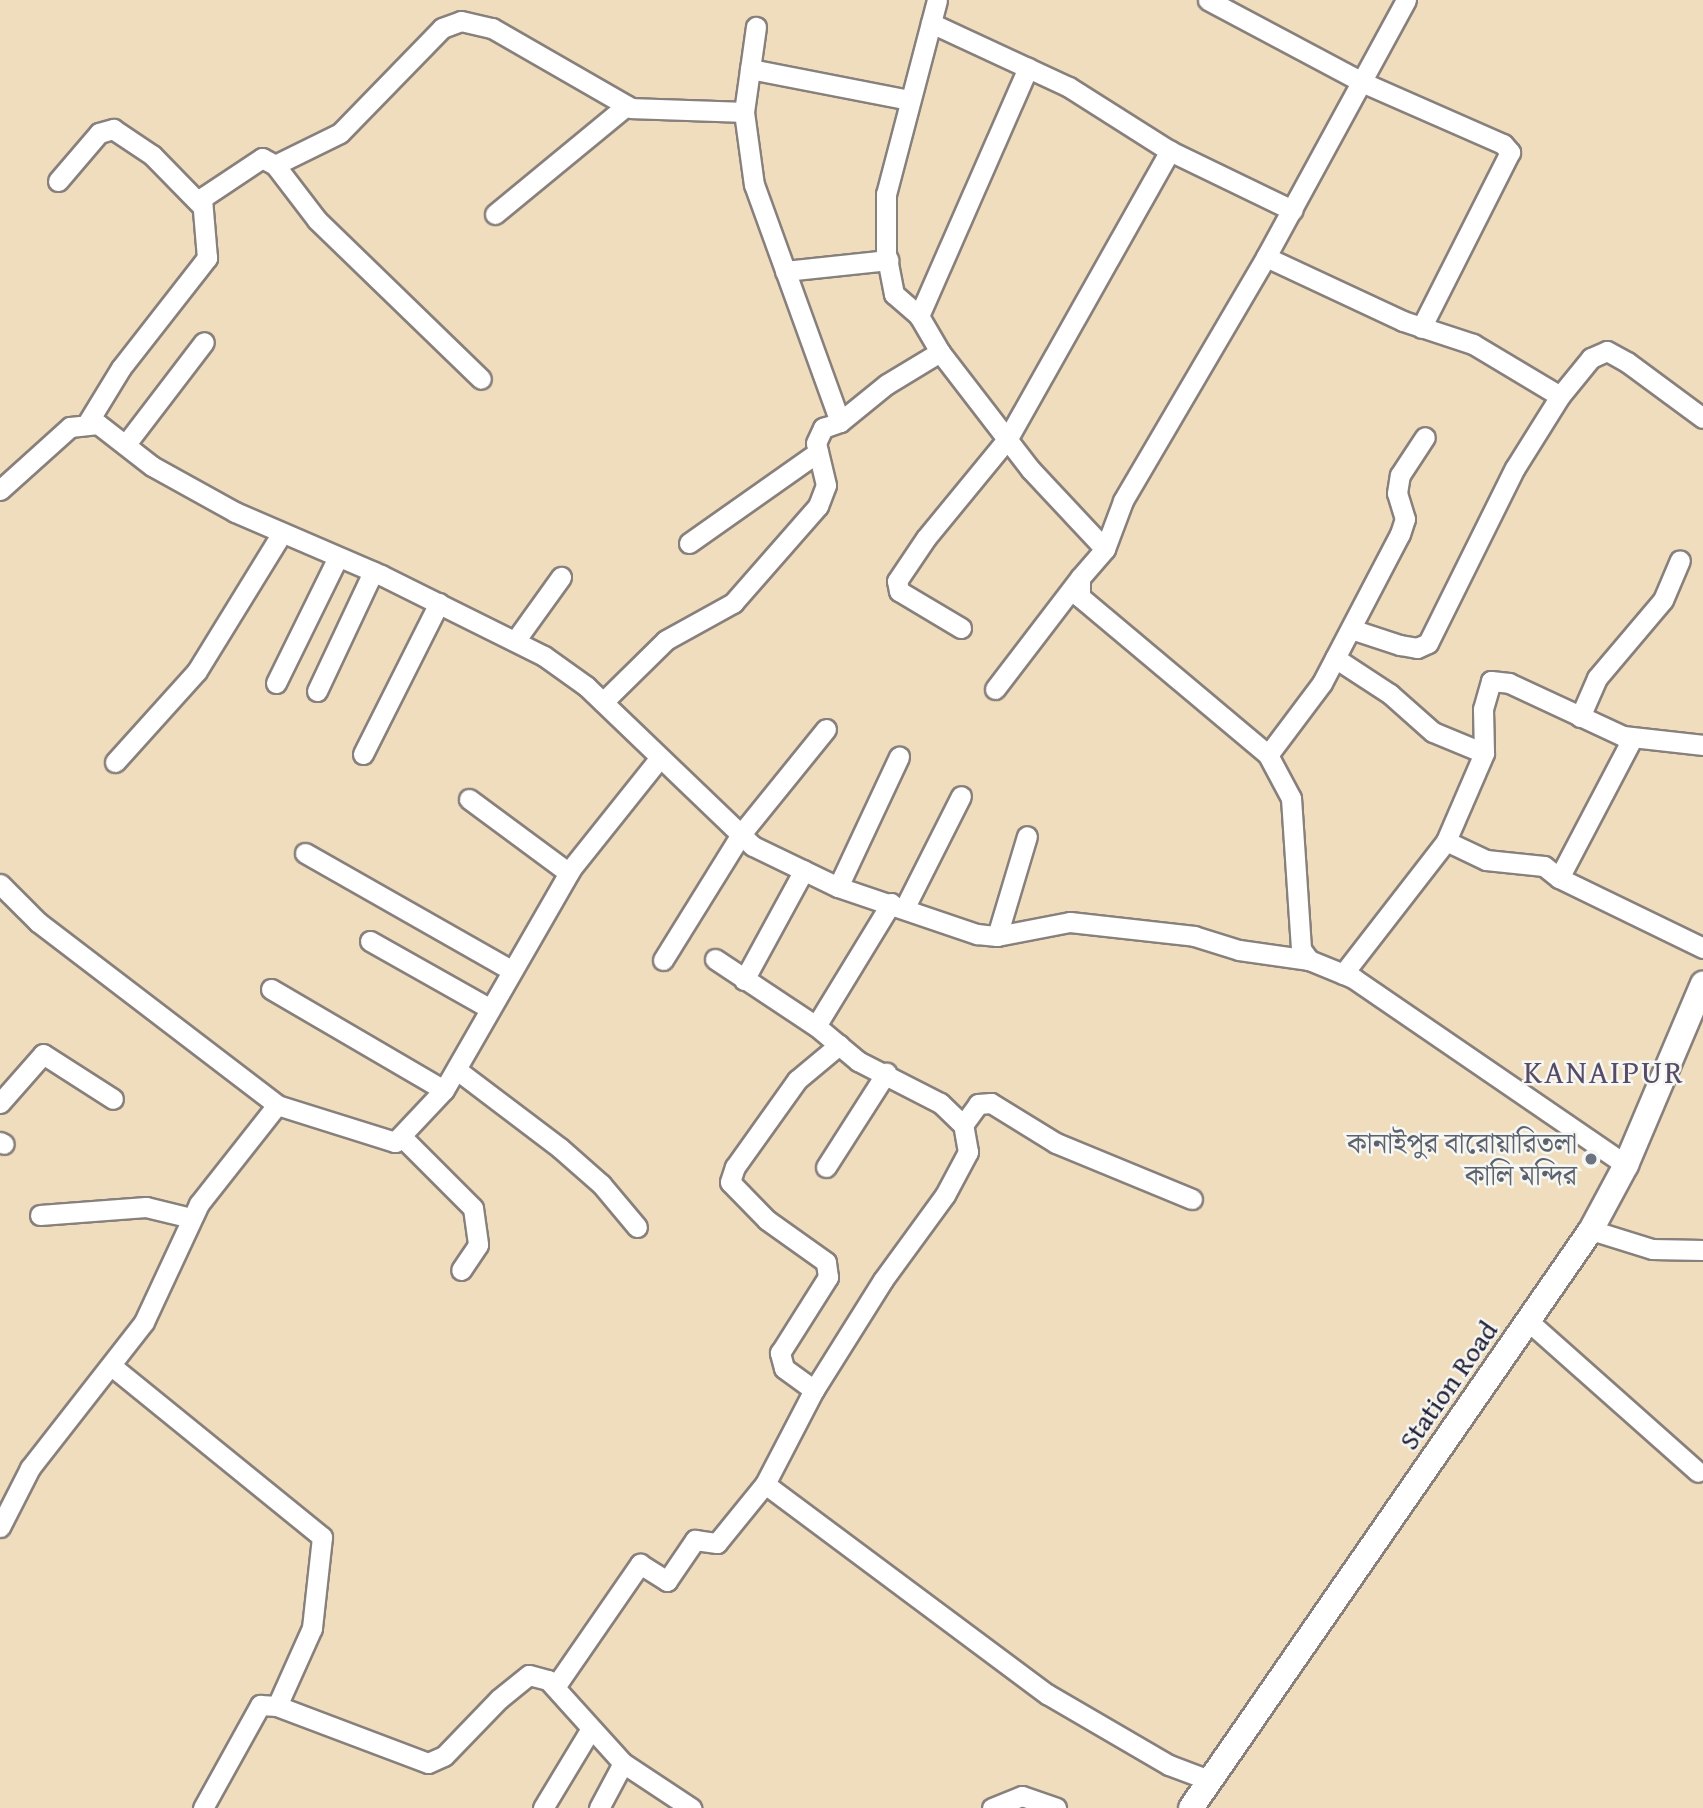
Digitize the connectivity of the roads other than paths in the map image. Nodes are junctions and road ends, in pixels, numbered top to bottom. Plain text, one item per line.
1 (937, 0) edge
2 (1208, 0) edge
3 (1406, 0) edge
4 (930, 23) junction
5 (756, 27) dead end
6 (1028, 68) junction
7 (750, 69) junction
8 (1364, 83) junction
9 (909, 100) junction
10 (626, 106) junction
11 (744, 112) junction
12 (1170, 151) junction
13 (275, 165) junction
14 (58, 181) dead end
15 (200, 204) junction
16 (1292, 211) junction
17 (495, 214) dead end
18 (1266, 257) junction
19 (888, 260) junction
20 (785, 271) junction
21 (919, 316) junction
22 (1421, 328) junction
23 (205, 342) dead end
24 (940, 352) junction
25 (481, 379) dead end
26 (1560, 396) junction
27 (1703, 418) edge
28 (88, 422) junction
29 (840, 422) junction
30 (1425, 437) dead end
31 (1008, 438) junction
32 (126, 444) junction
33 (818, 452) junction
34 (0, 490) edge
35 (282, 533) junction
36 (689, 543) dead end
37 (1105, 549) junction
38 (338, 557) junction
39 (1681, 561) dead end
40 (373, 572) junction
41 (561, 577) dead end
42 (1080, 578) junction
43 (439, 603) junction
44 (961, 628) dead end
45 (1351, 629) junction
46 (515, 641) junction
47 (1335, 658) junction
48 (276, 683) dead end
49 (995, 689) dead end
50 (317, 691) dead end
51 (603, 702) junction
52 (1580, 717) junction
53 (826, 729) dead end
54 (1632, 739) junction
55 (1703, 745) edge
56 (1484, 753) junction
57 (363, 754) dead end
58 (1268, 755) junction
59 (899, 757) dead end
60 (658, 760) junction
61 (115, 762) dead end
62 (961, 796) dead end
63 (469, 799) dead end
64 (741, 834) junction
65 (1027, 836) dead end
66 (1446, 841) junction
67 (305, 853) dead end
68 (804, 870) junction
69 (569, 873) junction
70 (1559, 878) junction
71 (0, 884) edge
72 (838, 887) junction
73 (898, 905) junction
74 (997, 936) junction
75 (370, 941) dead end
76 (1703, 948) edge
77 (715, 959) dead end
78 (663, 960) dead end
79 (1309, 960) junction
80 (511, 970) junction
81 (1343, 974) junction
82 (744, 980) junction
83 (1703, 984) edge
84 (271, 989) dead end
85 (489, 1008) junction
86 (817, 1026) junction
87 (839, 1045) junction
88 (457, 1070) junction
89 (886, 1073) junction
90 (444, 1090) junction
91 (113, 1099) dead end
92 (0, 1102) edge
93 (276, 1105) junction
94 (963, 1125) junction
95 (402, 1137) junction
96 (1626, 1165) junction
97 (826, 1167) dead end
98 (1192, 1199) dead end
99 (40, 1215) dead end
100 (191, 1218) junction
101 (637, 1227) dead end
102 (1591, 1230) junction
103 (1703, 1251) edge
104 (461, 1270) dead end
105 (1528, 1321) junction
106 (113, 1367) junction
107 (814, 1390) junction
108 (1698, 1472) dead end
109 (765, 1484) junction
110 (0, 1527) edge
111 (555, 1687) junction
112 (277, 1706) junction
113 (590, 1730) junction
114 (623, 1763) junction
115 (1199, 1795) edge
116 (203, 1808) edge
117 (543, 1808) edge
118 (599, 1808) edge
119 (691, 1808) edge
120 (992, 1808) edge
121 (1056, 1808) edge

1 - 4 street
2 - 8 street
3 - 8 street
4 - 6 street
4 - 9 street
5 - 7 street
6 - 12 street
6 - 21 street
7 - 9 street
7 - 11 street
8 - 16 street
8 - 22 street
9 - 19 street
10 - 11 street
10 - 13 street
10 - 17 street
11 - 20 street
12 - 16 street
12 - 31 street
13 - 15 street
13 - 25 street
14 - 15 street
15 - 28 street
16 - 18 street
18 - 22 street
18 - 37 street
19 - 20 street
19 - 21 street
20 - 29 street
21 - 24 street
22 - 26 street
23 - 32 street
24 - 29 street
24 - 31 street
26 - 27 street
26 - 45 street
28 - 32 street
28 - 34 street
29 - 33 street
30 - 45 street
31 - 37 street
31 - 44 street
32 - 35 street
33 - 36 street
33 - 51 street
35 - 38 street
35 - 61 street
37 - 42 street
38 - 40 street
38 - 48 street
39 - 52 street
40 - 43 street
40 - 50 street
41 - 46 street
42 - 49 street
42 - 58 street
43 - 46 street
43 - 57 street
45 - 47 street
46 - 51 street
47 - 56 street
47 - 58 street
51 - 60 street
52 - 54 street
52 - 56 street
53 - 64 street
54 - 55 street
54 - 70 street
56 - 66 street
58 - 79 street
59 - 72 street
60 - 64 street
60 - 69 street
62 - 73 street
63 - 69 street
64 - 68 street
64 - 78 street
65 - 74 street
66 - 70 street
66 - 81 street
67 - 80 street
68 - 72 street
68 - 82 street
69 - 80 street
70 - 76 street
71 - 93 street
72 - 73 street
73 - 74 street
73 - 86 street
74 - 79 street
75 - 85 street
77 - 82 street
79 - 81 street
80 - 85 street
81 - 96 street
82 - 86 street
83 - 96 main road, Station Road
84 - 90 street
85 - 88 street
86 - 87 street
87 - 89 street
87 - 107 street
88 - 90 street
88 - 101 street
89 - 94 street
89 - 97 street
90 - 95 street
91 - 92 street
93 - 95 street
93 - 100 street
94 - 98 street
94 - 107 street
95 - 104 street
96 - 102 main road, Station Road
99 - 100 street
100 - 106 street
102 - 103 street
102 - 105 main road, Station Road
105 - 108 street
105 - 115 main road, Station Road
106 - 110 street
106 - 112 street
107 - 109 street
109 - 111 street
109 - 115 street
111 - 112 street
111 - 113 street
112 - 116 street
113 - 114 street
113 - 117 street
114 - 118 street
114 - 119 street
120 - 121 street

